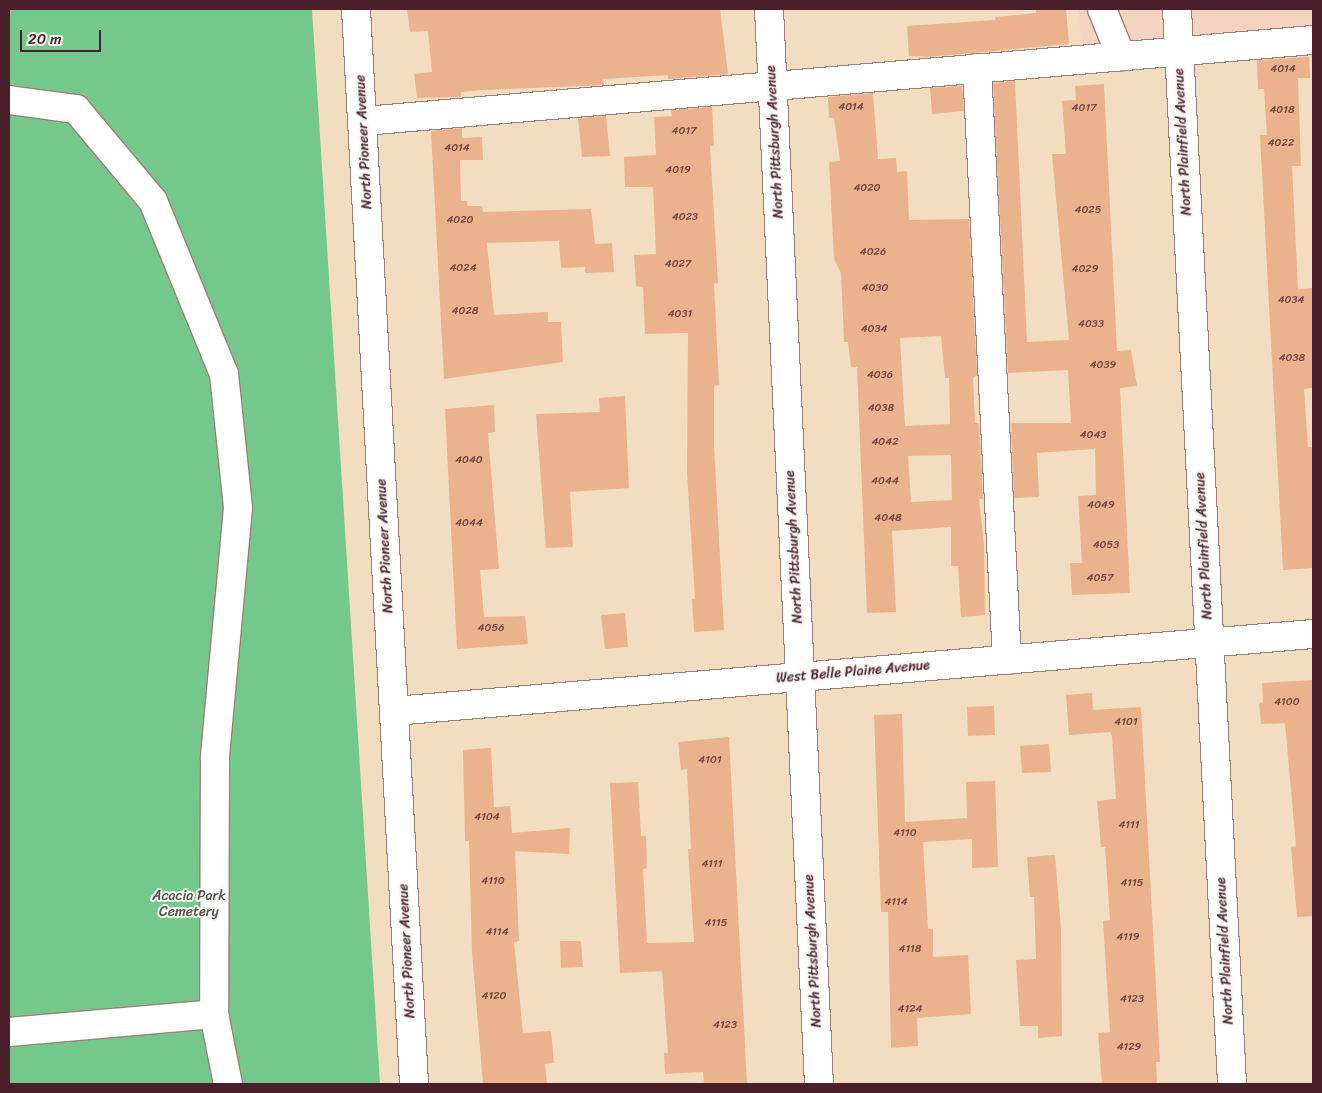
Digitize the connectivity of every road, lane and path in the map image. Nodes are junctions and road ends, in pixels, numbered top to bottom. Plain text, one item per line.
1 (356, 9) edge
2 (769, 9) edge
3 (1177, 9) edge
4 (1103, 12) edge
5 (1313, 40) edge
6 (1179, 51) junction
7 (1121, 56) junction
8 (977, 68) junction
9 (772, 87) junction
10 (9, 100) edge
11 (364, 121) junction
12 (1313, 634) edge
13 (1209, 643) junction
14 (1008, 660) junction
15 (800, 677) junction
16 (394, 711) junction
17 (214, 1014) junction
18 (9, 1032) edge
19 (228, 1084) edge
20 (414, 1084) edge
21 (819, 1084) edge
22 (1232, 1084) edge

1 - 11 street, North Pioneer Avenue
2 - 9 street, North Pittsburgh Avenue
3 - 6 street, North Plainfield Avenue
4 - 7 street
5 - 6 street
6 - 7 street
6 - 13 street, North Plainfield Avenue
7 - 8 street
8 - 9 street
8 - 14 street
9 - 11 street
9 - 15 street, North Pittsburgh Avenue
10 - 17 street
11 - 16 street, North Pioneer Avenue
12 - 13 street, West Belle Plaine Avenue
13 - 14 street, West Belle Plaine Avenue
13 - 22 street, North Plainfield Avenue
14 - 15 street, West Belle Plaine Avenue
15 - 16 street, West Belle Plaine Avenue
15 - 21 street, North Pittsburgh Avenue
16 - 20 street, North Pioneer Avenue
17 - 18 street
17 - 19 street

